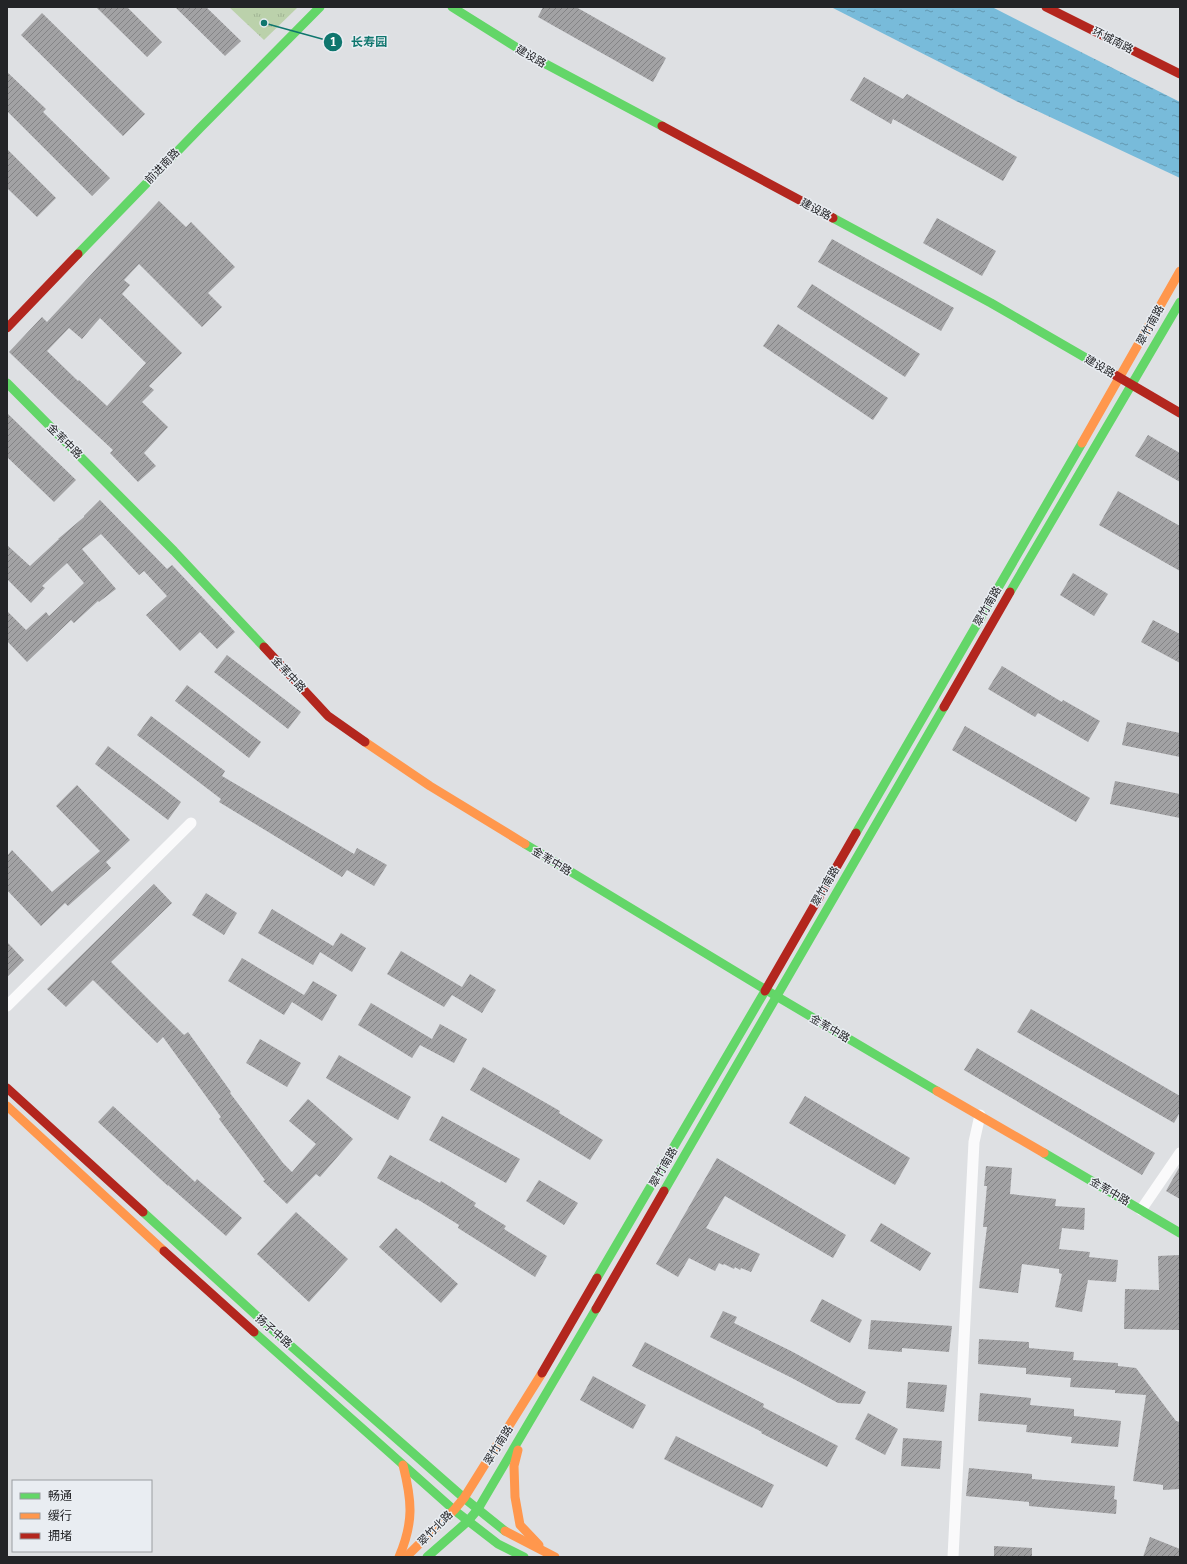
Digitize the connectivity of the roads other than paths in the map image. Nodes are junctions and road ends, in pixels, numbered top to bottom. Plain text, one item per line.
1 (320, 7) edge
2 (452, 7) edge
3 (1046, 7) edge
4 (1180, 74) edge
5 (1180, 271) edge
6 (1180, 302) edge
7 (7, 328) edge
8 (1120, 378) junction
9 (7, 383) edge
10 (1132, 385) junction
11 (1180, 413) edge
12 (191, 823) dead end
13 (766, 990) junction
14 (777, 997) junction
15 (7, 1006) edge
16 (7, 1088) edge
17 (7, 1106) edge
18 (980, 1115) junction
19 (1180, 1153) edge
20 (1141, 1210) junction
21 (1180, 1232) edge
22 (522, 1437) junction
23 (403, 1465) junction
24 (464, 1498) junction
25 (478, 1509) junction
26 (454, 1510) junction
27 (468, 1521) junction
28 (545, 1552) junction
29 (399, 1557) edge
30 (406, 1557) edge
31 (427, 1557) edge
32 (524, 1557) edge
33 (555, 1557) edge
34 (953, 1557) edge

1 - 7 main road, 前进南路
2 - 8 main road, 建设路
3 - 4 main road, 环城南路
5 - 8 main road, 翠竹南路
6 - 10 main road, 翠竹南路
8 - 10 main road, 建设路
8 - 13 main road, 翠竹南路
9 - 13 main road, 金苇中路
10 - 11 main road, 建设路
10 - 14 main road, 翠竹南路
12 - 15 street
13 - 14 main road, 金苇中路
13 - 24 main road, 翠竹南路
14 - 18 main road, 金苇中路
14 - 22 main road, 翠竹南路
16 - 24 main road, 扬子中路
17 - 23 main road, 扬子中路
18 - 20 main road, 金苇中路
18 - 34 street
19 - 20 street
20 - 21 main road, 金苇中路
22 - 25 main road, 翠竹南路
22 - 28 main road
23 - 26 main road, 扬子中路
23 - 29 main road
24 - 25 main road, 扬子中路
24 - 26 main road, 翠竹北路
25 - 27 main road, 翠竹北路
25 - 28 main road, 扬子中路
26 - 27 main road, 扬子中路
26 - 30 main road, 翠竹北路
27 - 31 main road, 翠竹北路
27 - 32 main road, 扬子中路
28 - 33 main road, 扬子中路

